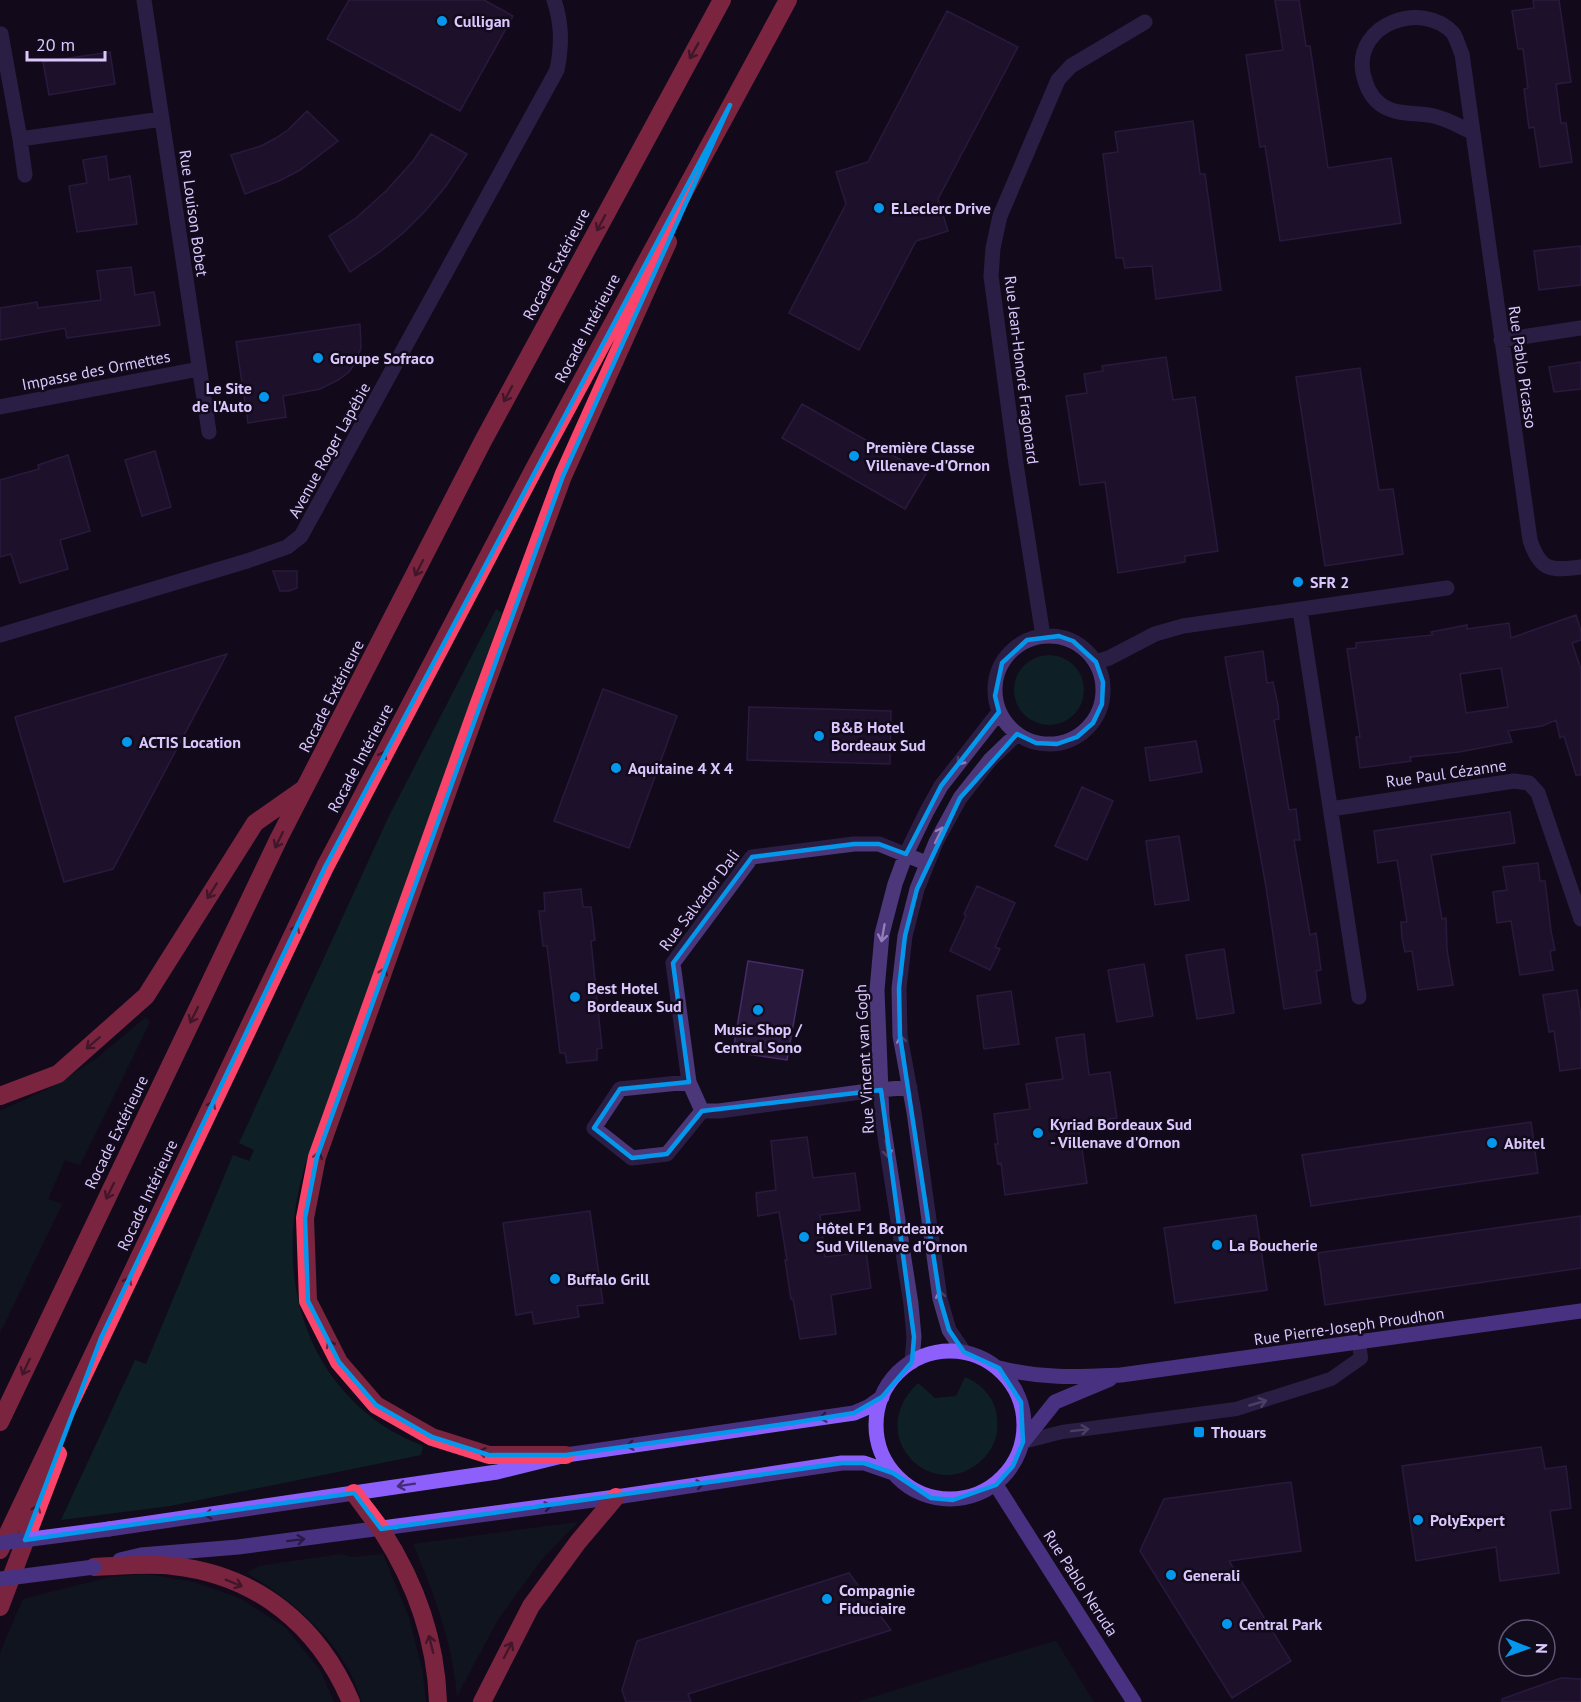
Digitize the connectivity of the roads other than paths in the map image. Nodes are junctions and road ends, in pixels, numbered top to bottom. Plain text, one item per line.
1 (144, 0) edge
2 (554, 0) edge
3 (722, 0) edge
4 (788, 0) edge
5 (1144, 22) dead end
6 (1, 34) edge
7 (730, 105) junction
8 (162, 119) junction
9 (1472, 132) junction
10 (20, 139) junction
11 (25, 174) dead end
12 (1581, 328) edge
13 (1501, 340) junction
14 (199, 369) junction
15 (0, 407) edge
16 (209, 432) dead end
17 (1581, 567) edge
18 (1447, 588) dead end
19 (1300, 610) junction
20 (0, 635) edge
21 (1043, 636) junction
22 (1096, 662) junction
23 (999, 712) junction
24 (1017, 734) junction
25 (306, 788) junction
26 (1331, 809) junction
27 (906, 854) junction
28 (926, 863) junction
29 (1581, 919) edge
30 (1359, 997) dead end
31 (689, 1082) junction
32 (910, 1087) junction
33 (881, 1090) junction
34 (0, 1096) edge
35 (702, 1111) junction
36 (1581, 1311) edge
37 (101, 1338) junction
38 (1359, 1343) junction
39 (964, 1352) junction
40 (912, 1362) junction
41 (999, 1368) junction
42 (1121, 1375) junction
43 (882, 1397) junction
44 (0, 1422) edge
45 (1023, 1442) junction
46 (567, 1455) junction
47 (893, 1473) junction
48 (996, 1485) junction
49 (354, 1493) junction
50 (616, 1497) junction
51 (381, 1529) junction
52 (0, 1543) edge
53 (0, 1550) edge
54 (94, 1567) junction
55 (0, 1579) edge
56 (0, 1607) edge
57 (351, 1702) edge
58 (438, 1702) edge
59 (482, 1702) edge
60 (1134, 1702) edge

1 - 8 street, Rue Louison Bobet
2 - 20 street, Avenue Roger Lapébie
3 -> 25 highway, Rocade Extérieure
4 - 7 highway, Rocade Intérieure
5 - 21 street, Rue Jean-Honoré Fragonard
6 - 10 street
37 -> 7 highway, Rocade Intérieure
46 -> 7 highway
8 - 10 street
8 - 14 street, Rue Louison Bobet
9 - 9 street, Rue Pablo Picasso
9 - 13 street, Rue Pablo Picasso
10 - 11 street
12 - 13 street
13 - 17 street, Rue Pablo Picasso
14 - 15 street, Impasse des Ormettes
14 - 16 street, Rue Louison Bobet
18 - 19 street
19 - 22 street
19 - 26 street
21 - 22 street
21 - 23 street
22 - 24 street
23 - 24 street
23 -> 27 street, Rue Vincent van Gogh
28 -> 24 street
25 -> 34 highway
25 -> 44 highway, Rocade Extérieure
26 - 29 street, Rue Paul Cézanne
26 - 30 street
27 - 28 street, Rue Salvador Dali
27 - 31 street, Rue Salvador Dali
27 -> 33 street, Rue Vincent van Gogh
32 -> 28 street
31 - 35 street, Rue Salvador Dali
31 - 35 street
32 - 33 street
39 -> 32 street
33 - 35 street
33 -> 40 street, Rue Vincent van Gogh
36 - 38 main road, Rue Pierre-Joseph Proudhon
37 - 53 highway, Rocade Intérieure
56 -> 37 highway
38 - 42 main road, Rue Pierre-Joseph Proudhon
45 -> 38 lane
39 - 40 main road
39 - 41 main road
40 - 43 main road
41 - 42 main road, Rue Pierre-Joseph Proudhon
41 - 45 main road
42 - 45 main road, Rue Pierre-Joseph Proudhon
43 -> 46 main road
43 - 47 main road
45 - 48 main road
46 -> 49 main road
47 - 48 main road
50 -> 47 main road
48 - 60 main road, Rue Pablo Neruda
49 - 51 highway
49 -> 52 main road, bridge
51 -> 50 main road
59 -> 50 highway
54 -> 51 main road
58 -> 51 highway
54 - 55 main road, bridge
54 -> 57 highway

